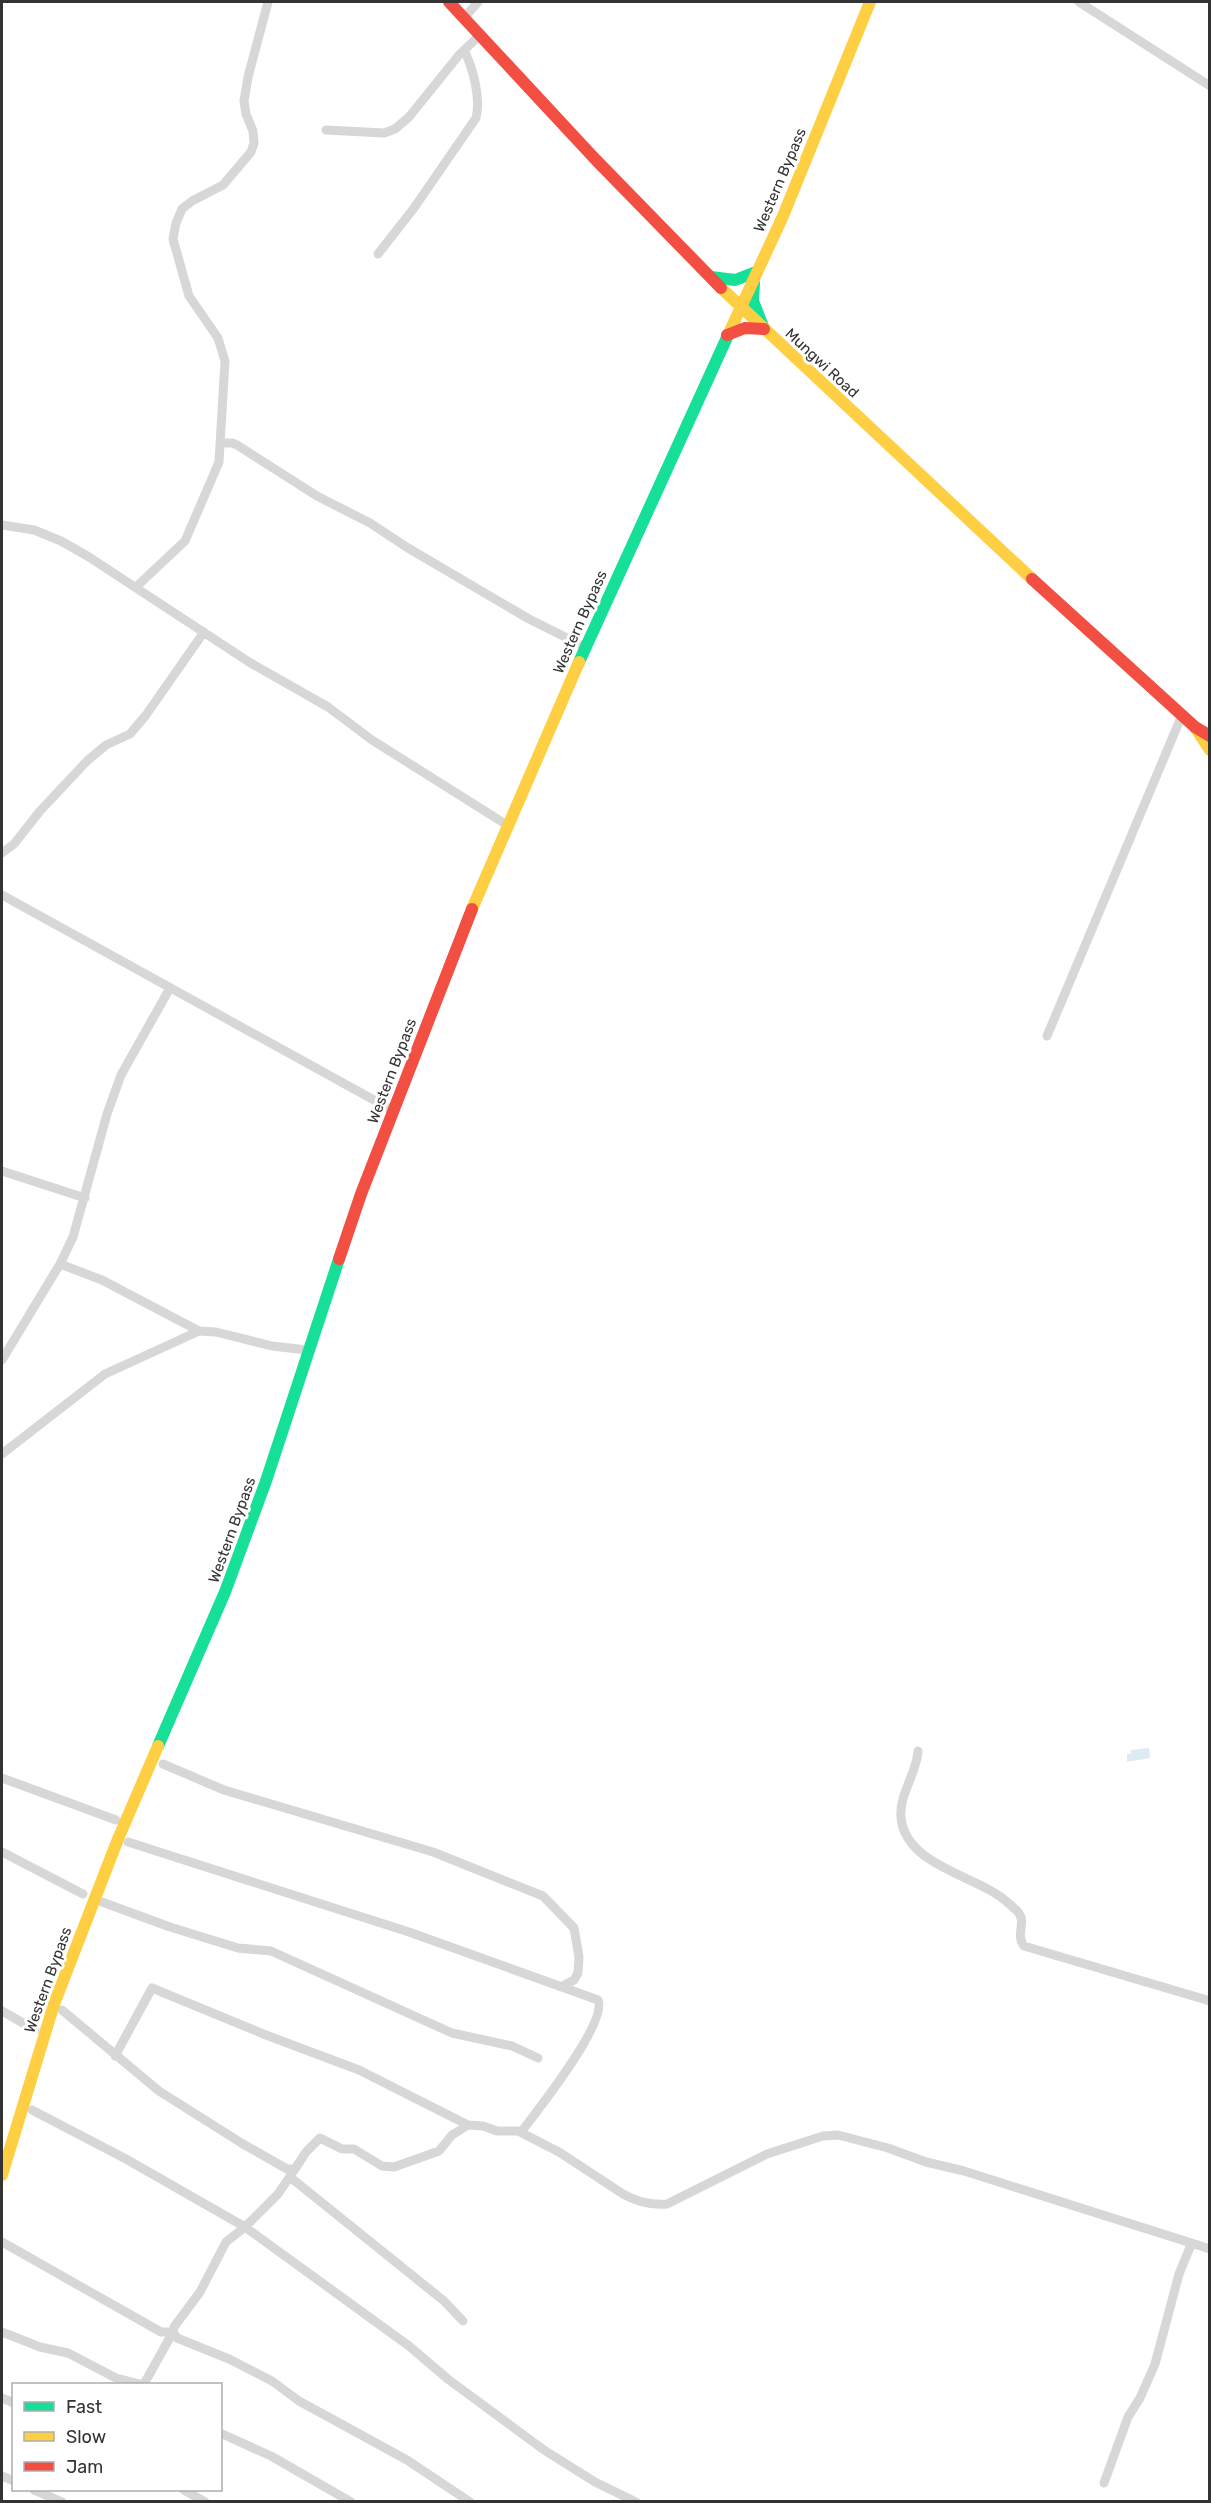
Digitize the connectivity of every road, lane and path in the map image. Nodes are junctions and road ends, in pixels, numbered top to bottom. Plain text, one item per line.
1 (268, 2) edge
2 (449, 2) edge
3 (478, 2) edge
4 (870, 2) edge
5 (1079, 2) edge
6 (465, 18) junction
7 (480, 35) junction
8 (464, 50) junction
9 (1209, 86) edge
10 (326, 130) dead end
11 (378, 254) dead end
12 (756, 272) junction
13 (711, 277) junction
14 (740, 306) junction
15 (764, 329) junction
16 (727, 335) junction
17 (220, 443) junction
18 (2, 525) edge
19 (136, 587) junction
20 (204, 632) junction
21 (585, 647) junction
22 (1182, 716) junction
23 (1195, 727) junction
24 (1209, 736) edge
25 (1209, 750) edge
26 (507, 825) junction
27 (2, 853) edge
28 (2, 895) edge
29 (170, 988) junction
30 (1047, 1036) dead end
31 (392, 1110) junction
32 (2, 1170) edge
33 (85, 1198) junction
34 (60, 1264) junction
35 (199, 1331) junction
36 (307, 1350) junction
37 (2, 1360) edge
38 (2, 1454) edge
39 (918, 1751) dead end
40 (163, 1764) dead end
41 (2, 1778) edge
42 (116, 1821) dead end
43 (128, 1842) dead end
44 (2, 1852) edge
45 (83, 1894) dead end
46 (102, 1902) dead end
47 (561, 1987) junction
48 (1209, 2001) edge
49 (62, 2010) dead end
50 (2, 2011) edge
51 (35, 2030) dead end
52 (115, 2056) junction
53 (538, 2058) dead end
54 (32, 2110) dead end
55 (468, 2125) junction
56 (522, 2132) junction
57 (293, 2173) junction
58 (2, 2175) edge
59 (245, 2227) junction
60 (2, 2242) edge
61 (1191, 2245) junction
62 (1209, 2249) edge
63 (463, 2321) dead end
64 (2, 2332) edge
65 (173, 2332) junction
66 (135, 2383) edge
67 (143, 2383) edge
68 (222, 2434) edge
69 (1104, 2483) dead end
70 (36, 2491) edge
71 (186, 2491) edge
72 (62, 2502) edge
73 (205, 2502) edge
74 (351, 2502) edge
75 (470, 2502) edge
76 (636, 2502) edge

1 - 17 street
2 - 6 main road, Mungwi Road
3 - 6 street
4 - 12 main road, Western Bypass
5 - 9 street
6 - 7 main road, Mungwi Road
7 - 8 street
7 - 13 main road, Mungwi Road
8 - 10 street
8 - 11 street
12 - 13 main road
12 - 14 main road, Western Bypass
12 - 15 main road
13 - 14 main road, Mungwi Road
14 - 15 main road, Mungwi Road
14 - 16 main road, Western Bypass
15 - 16 main road
15 - 22 main road, Mungwi Road
16 - 21 main road, Western Bypass
17 - 19 street
17 - 21 street
18 - 19 street
19 - 20 street
20 - 26 street
20 - 27 street
21 - 26 main road, Western Bypass
22 - 23 main road, Mungwi Road
22 - 30 street
23 - 24 main road, Mungwi Road
23 - 25 main road, Mungwi Road
26 - 31 main road, Western Bypass
28 - 29 street
29 - 31 street
29 - 33 street
31 - 36 main road, Western Bypass
32 - 33 street
33 - 34 street
34 - 35 street
34 - 37 street
35 - 36 street
35 - 38 street
36 - 58 main road, Western Bypass
39 - 48 street
40 - 47 street
41 - 42 street
43 - 47 street
44 - 45 street
46 - 53 street
47 - 56 street
49 - 52 street
50 - 51 street
52 - 55 street
52 - 57 street
54 - 59 street
55 - 56 street
55 - 57 street
56 - 61 street
57 - 59 street
57 - 63 street
59 - 65 street
59 - 76 street
60 - 65 street
61 - 62 street
61 - 69 street
64 - 66 street
65 - 67 street
65 - 75 street
68 - 74 street
70 - 72 street
71 - 73 street

